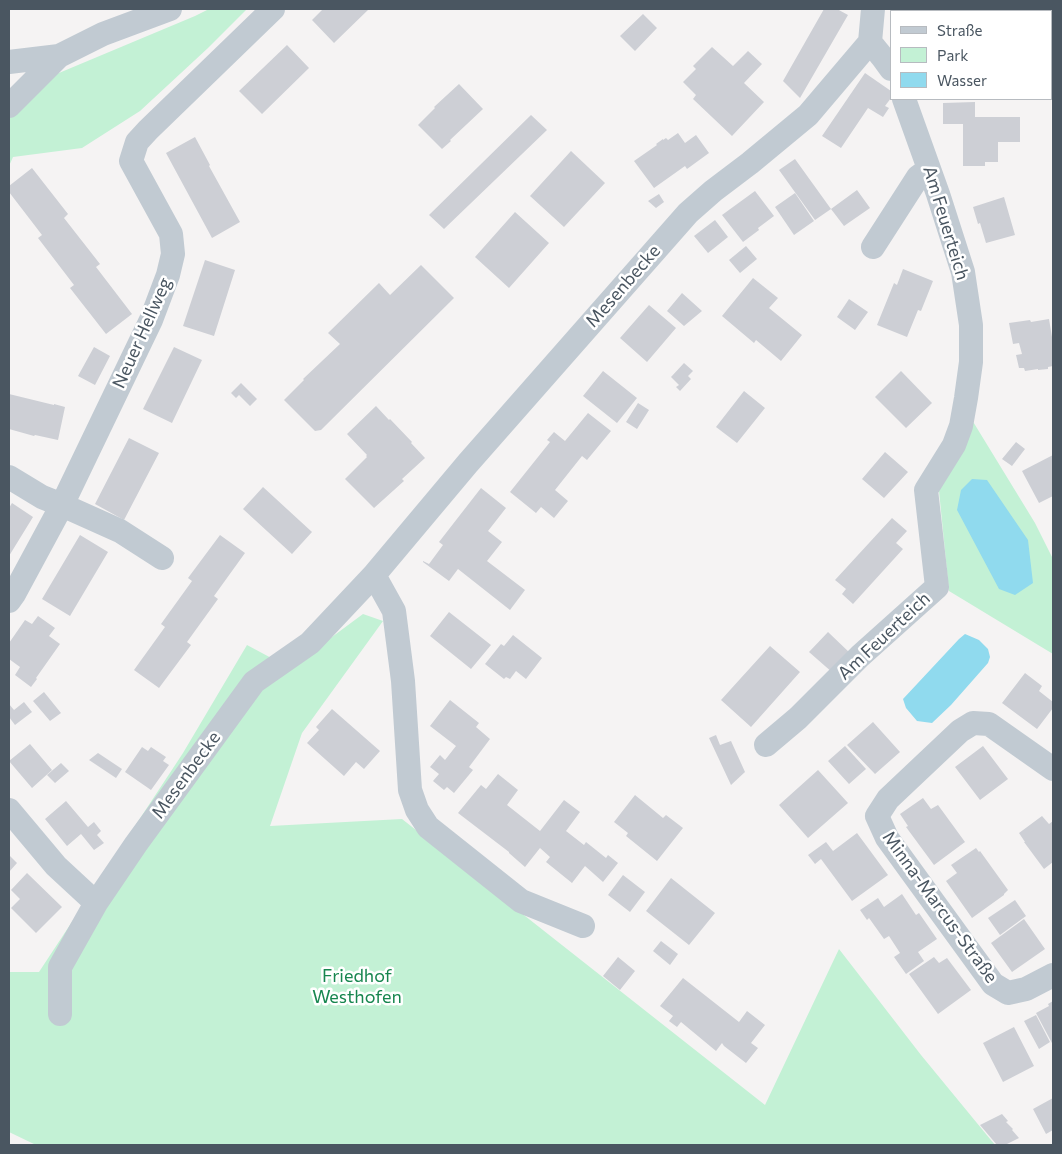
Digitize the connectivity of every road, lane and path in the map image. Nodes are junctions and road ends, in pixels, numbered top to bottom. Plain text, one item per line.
1 (170, 9) edge
2 (273, 9) edge
3 (873, 9) edge
4 (870, 42) junction
5 (59, 56) junction
6 (9, 62) edge
7 (890, 68) edge
8 (904, 100) edge
9 (9, 106) edge
10 (930, 169) junction
11 (873, 246) dead end
12 (9, 477) edge
13 (62, 505) junction
14 (162, 558) dead end
15 (374, 575) junction
16 (9, 601) edge
17 (766, 745) dead end
18 (1053, 769) edge
19 (9, 810) edge
20 (96, 903) junction
21 (583, 926) dead end
22 (1053, 975) edge
23 (60, 1014) dead end

1 - 5 street
2 - 13 street, Neuer Hellweg
3 - 4 street
4 - 7 street
4 - 15 street, Mesenbecke
5 - 6 street
5 - 9 street
8 - 10 street, Am Feuerteich
10 - 11 street
10 - 17 street, Am Feuerteich
12 - 13 street
13 - 14 street
13 - 16 street, Neuer Hellweg
15 - 20 street, Mesenbecke
15 - 21 street
18 - 22 street, Minna-Marcus-Straße
19 - 20 street
20 - 23 street, Mesenbecke

